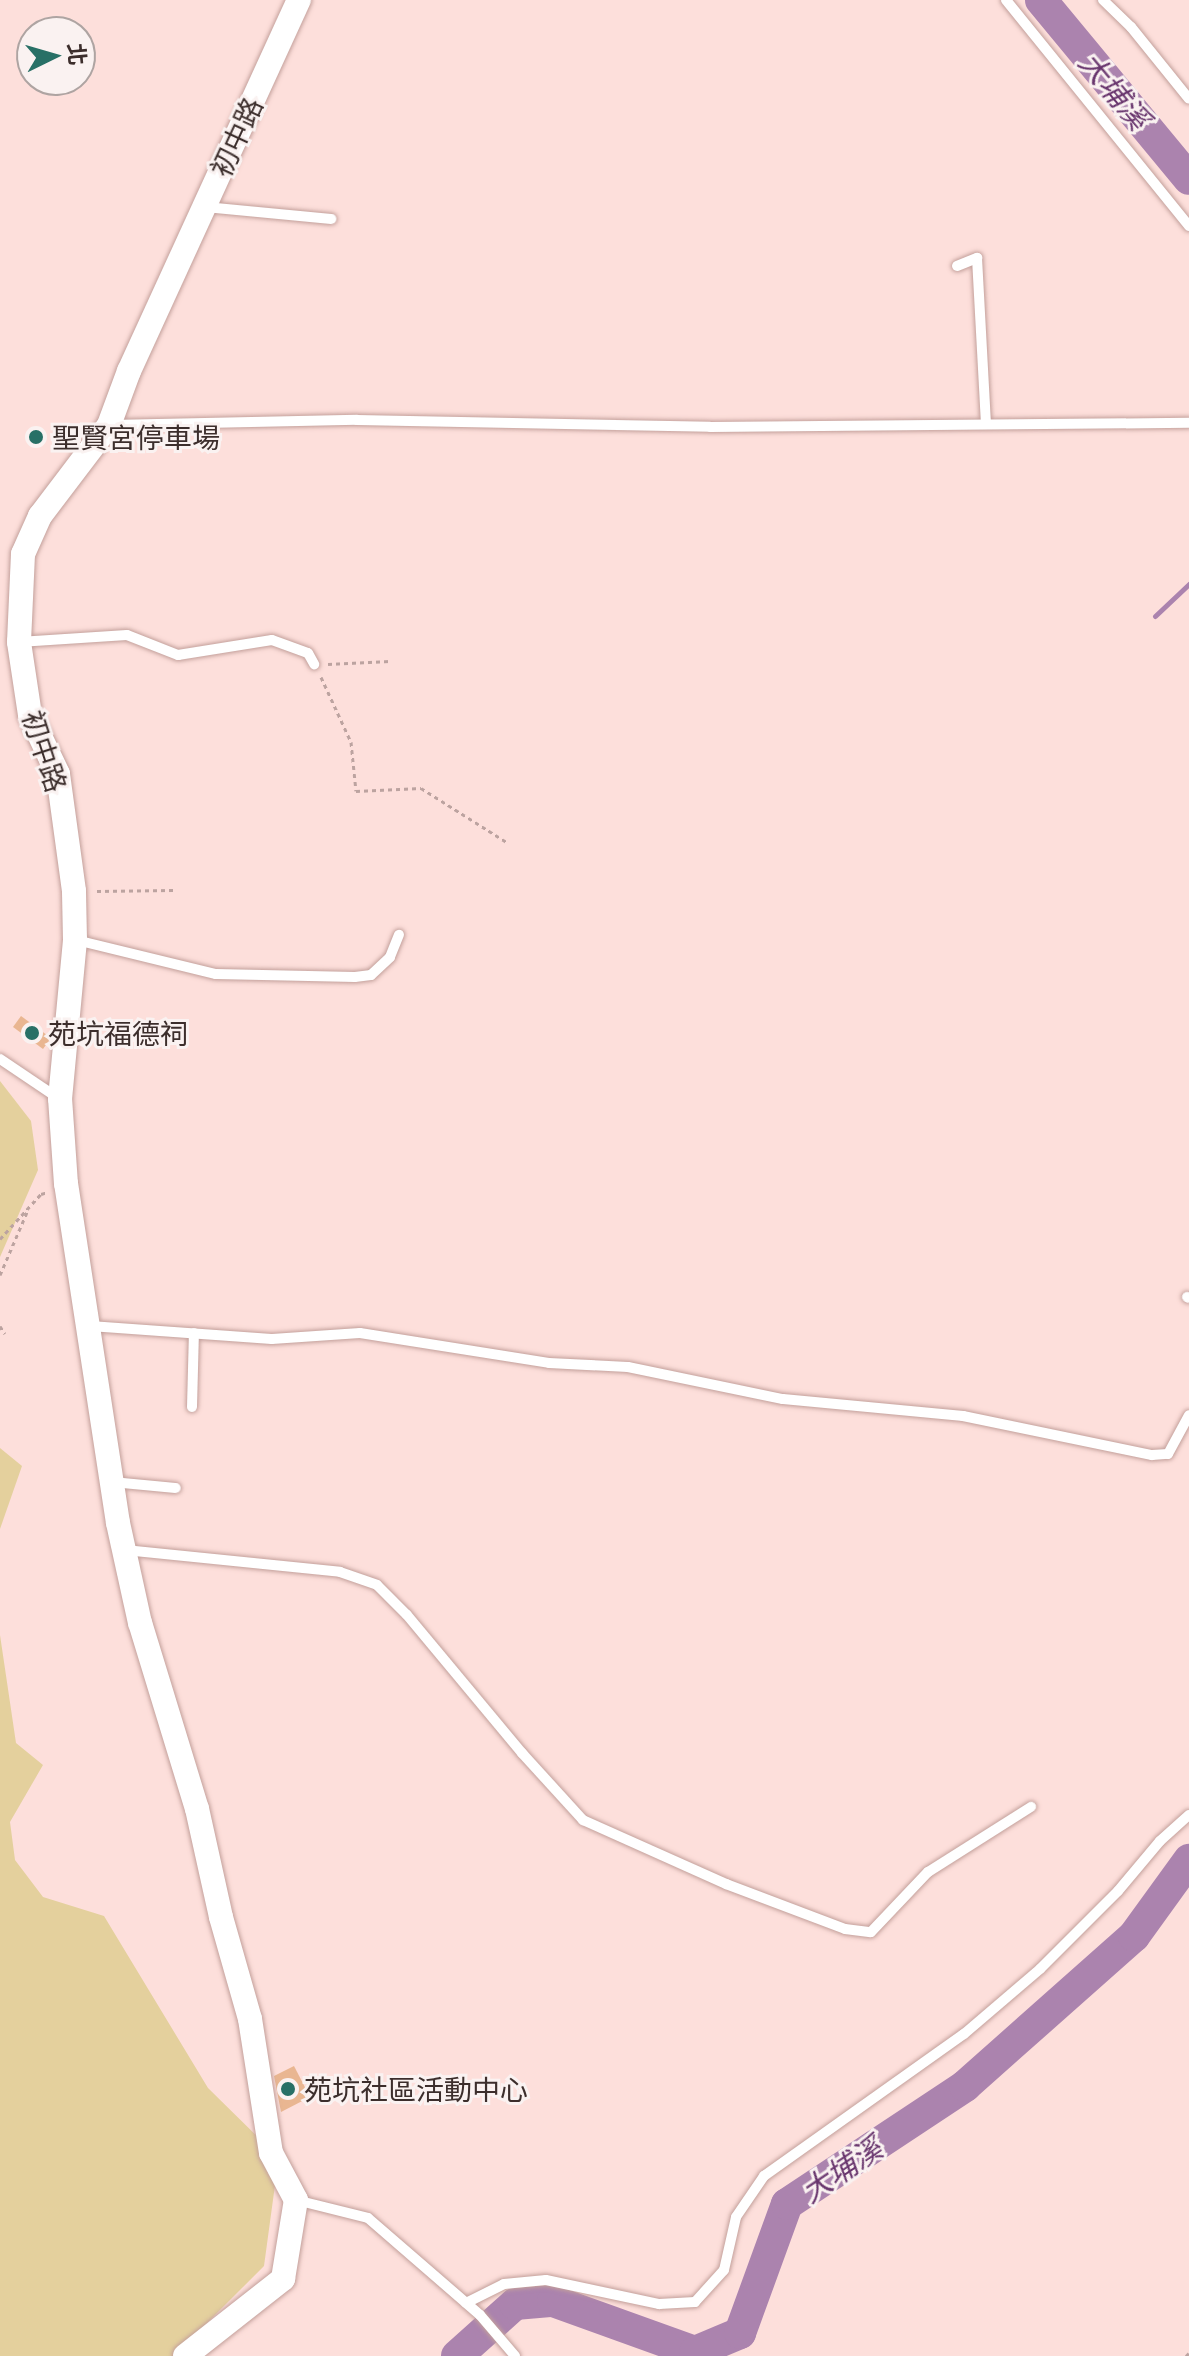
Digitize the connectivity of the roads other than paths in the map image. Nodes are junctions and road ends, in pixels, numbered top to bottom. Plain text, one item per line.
1 (299, 0) edge
2 (1006, 0) edge
3 (1103, 0) edge
4 (1189, 99) edge
5 (203, 207) junction
6 (331, 219) dead end
7 (1189, 226) edge
8 (957, 266) dead end
9 (1189, 423) edge
10 (986, 424) junction
11 (109, 425) junction
12 (19, 642) junction
13 (314, 664) road end
14 (399, 935) dead end
15 (75, 940) junction
16 (0, 1059) edge
17 (60, 1099) junction
18 (90, 1326) junction
19 (194, 1333) junction
20 (192, 1407) dead end
21 (1189, 1415) edge
22 (112, 1482) junction
23 (176, 1488) dead end
24 (124, 1550) junction
25 (1031, 1807) dead end
26 (1189, 1815) edge
27 (296, 2200) junction
28 (466, 2303) junction
29 (513, 2354) edge
30 (185, 2356) edge

1 - 5 street, 初中路
2 - 7 lane
3 - 4 lane
5 - 6 lane
5 - 11 street, 初中路
8 - 10 lane
9 - 10 lane
10 - 11 lane
11 - 12 street, 初中路
12 - 13 lane
12 - 15 street, 初中路
14 - 15 lane
15 - 17 street, 初中路
16 - 17 lane
17 - 18 street, 初中路
18 - 19 lane
18 - 22 street, 初中路
19 - 20 lane
19 - 21 lane
22 - 23 lane
22 - 24 street, 初中路
24 - 25 lane
24 - 27 street, 初中路
26 - 28 lane
27 - 28 lane
27 - 30 street
28 - 29 lane

